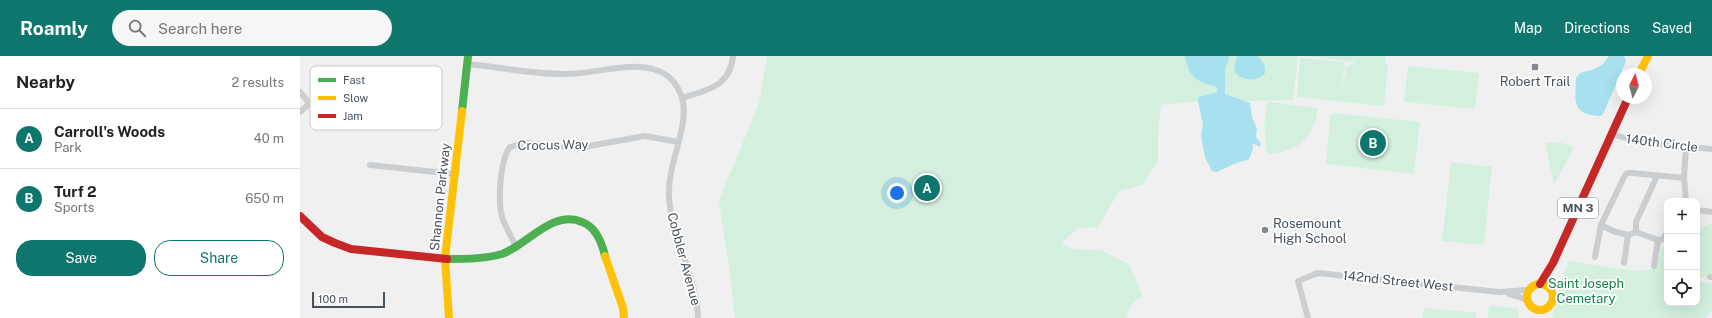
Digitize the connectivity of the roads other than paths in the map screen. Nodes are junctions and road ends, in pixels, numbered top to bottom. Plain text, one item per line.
1 (733, 56) edge
2 (1648, 56) edge
3 (468, 60) edge
4 (1642, 68) edge
5 (300, 92) edge
6 (682, 98) junction
7 (310, 103) joint
8 (1625, 104) edge
9 (300, 112) edge
10 (1612, 134) junction
11 (678, 142) junction
12 (1686, 147) junction
13 (1712, 149) edge
14 (370, 165) dead end
15 (454, 174) junction
16 (1658, 176) junction
17 (1684, 178) junction
18 (1686, 198) edge
19 (1700, 210) edge
20 (1712, 212) edge
21 (300, 216) edge
22 (1601, 225) junction
23 (1636, 232) junction
24 (1666, 234) edge
25 (1628, 235) junction
26 (1658, 240) junction
27 (517, 248) junction
28 (445, 258) junction
29 (1595, 258) dead end
30 (1554, 263) junction
31 (1624, 263) dead end
32 (1654, 266) dead end
33 (1540, 284) junction
34 (1550, 288) junction
35 (1527, 294) junction
36 (1535, 314) edge
37 (1543, 314) edge
38 (449, 318) edge
39 (624, 318) edge
40 (698, 318) edge
41 (1308, 318) edge

1 - 6 street
2 - 4 street
3 - 6 street, Cobbler Avenue
3 - 15 street, Shannon Parkway
5 - 7 street
6 - 11 street, Cobbler Avenue
7 - 9 street
8 - 10 street, MN 3
10 - 12 street, 140th Circle
10 - 30 street, MN 3
11 - 27 street, Crocus Way
11 - 40 street, Cobbler Avenue
12 - 13 street, 140th Circle
12 - 17 street
14 - 15 street
15 - 28 street, Shannon Parkway
16 - 17 street
16 - 22 street
16 - 23 street
17 - 18 street
19 - 20 street
21 - 28 street
22 - 25 street
22 - 29 street
23 - 25 street
23 - 26 street
24 - 26 street
25 - 31 street
26 - 32 street
27 - 28 street
27 - 39 street
28 - 38 street, Shannon Parkway
30 - 33 street
30 - 34 street
33 - 34 street
33 - 35 street
34 - 37 street
35 - 36 street
35 - 41 street, 142nd Street West
36 - 37 street

